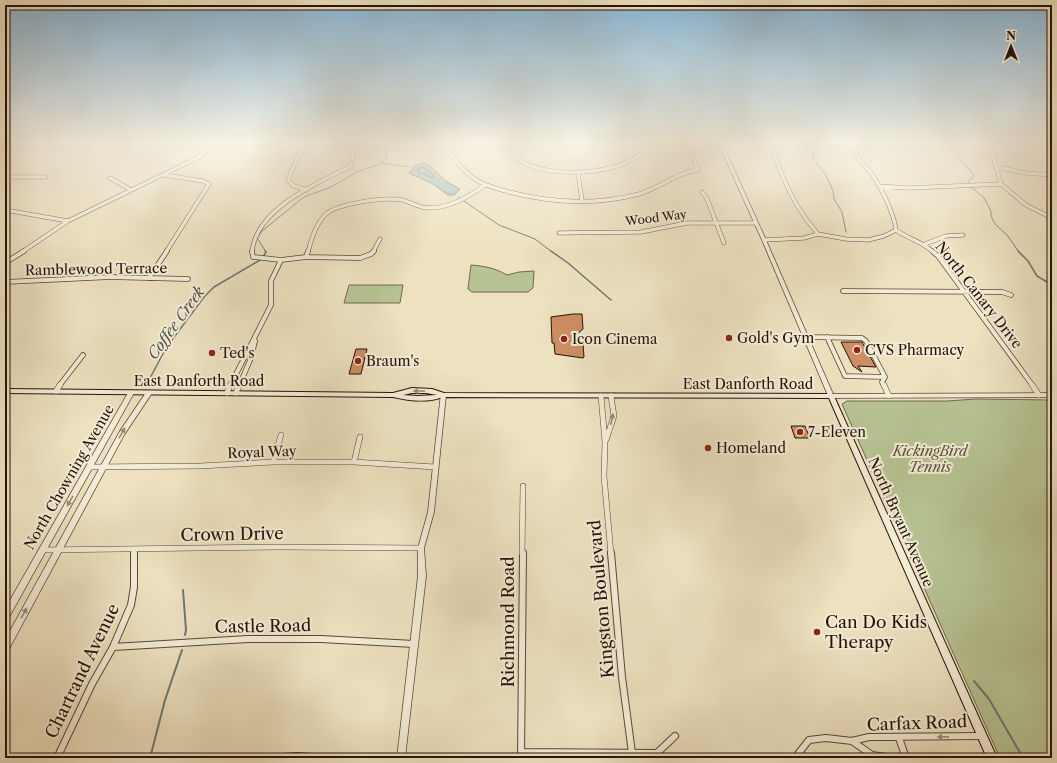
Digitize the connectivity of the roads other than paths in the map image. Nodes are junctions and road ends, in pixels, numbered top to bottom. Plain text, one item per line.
1 (111, 179) edge
2 (156, 179) edge
3 (187, 179) edge
4 (289, 179) edge
5 (324, 179) edge
6 (476, 179) edge
7 (579, 179) edge
8 (673, 179) edge
9 (736, 179) edge
10 (783, 179) edge
11 (874, 179) edge
12 (999, 179) edge
13 (1001, 184) junction
14 (485, 185) junction
15 (878, 186) junction
16 (131, 190) junction
17 (307, 190) junction
18 (702, 192) dead end
19 (582, 202) junction
20 (5, 210) edge
21 (1052, 218) edge
22 (68, 221) junction
23 (716, 223) junction
24 (756, 223) junction
25 (896, 230) junction
26 (559, 232) dead end
27 (818, 234) junction
28 (962, 235) dead end
29 (380, 239) dead end
30 (764, 240) junction
31 (724, 243) dead end
32 (925, 244) junction
33 (306, 257) junction
34 (281, 260) junction
35 (5, 263) edge
36 (149, 278) junction
37 (188, 278) dead end
38 (5, 282) edge
39 (843, 291) dead end
40 (964, 292) junction
41 (1011, 295) dead end
42 (256, 337) junction
43 (806, 337) junction
44 (827, 337) junction
45 (83, 355) dead end
46 (885, 377) junction
47 (5, 391) edge
48 (56, 392) junction
49 (131, 393) junction
50 (149, 393) junction
51 (227, 393) junction
52 (236, 393) junction
53 (443, 395) junction
54 (1039, 395) junction
55 (1052, 395) edge
56 (601, 396) junction
57 (611, 396) junction
58 (831, 396) junction
59 (889, 396) junction
60 (281, 435) dead end
61 (360, 437) dead end
62 (605, 442) junction
63 (273, 462) junction
64 (354, 462) junction
65 (89, 467) junction
66 (104, 467) junction
67 (435, 467) junction
68 (523, 486) dead end
69 (421, 548) junction
70 (134, 549) junction
71 (42, 550) junction
72 (59, 550) junction
73 (5, 616) edge
74 (414, 644) junction
75 (112, 647) junction
76 (5, 648) edge
77 (675, 736) dead end
78 (982, 736) junction
79 (899, 738) junction
80 (852, 741) junction
81 (632, 753) junction
82 (521, 755) edge
83 (57, 758) edge
84 (266, 758) edge
85 (328, 758) edge
86 (401, 758) edge
87 (797, 758) edge
88 (894, 758) edge
89 (906, 758) edge
90 (992, 758) edge

1 - 16 street
2 - 16 street
3 - 36 street
4 - 17 street
5 - 17 street
6 - 14 street
7 - 19 street
8 - 19 street
9 - 24 street, North Bryant Avenue
10 - 27 street
11 - 15 street
12 - 13 street
13 - 15 street
13 - 21 street
14 - 19 street
14 - 33 street
15 - 25 street
16 - 22 street
17 - 34 street
18 - 23 street
20 - 22 street
22 - 35 street
23 - 24 street, Wood Way
23 - 26 street, Wood Way
23 - 31 street
24 - 30 street, North Bryant Avenue
25 - 27 street
25 - 32 street, North Canary Drive
27 - 30 street
28 - 32 street
29 - 33 street
30 - 43 street, North Bryant Avenue
32 - 40 street, North Canary Drive
33 - 34 street
34 - 42 street
36 - 37 street, Ramblewood Terrace
36 - 38 street, Ramblewood Terrace
39 - 40 street
40 - 41 street
40 - 54 street, North Canary Drive
42 - 51 street
42 - 52 street
43 - 44 street
43 - 58 street, North Bryant Avenue
44 - 46 street
44 - 46 street
45 - 48 street
46 - 59 street
47 - 48 main road, East Danforth Road
48 - 49 main road, East Danforth Road
49 - 50 main road, East Danforth Road
49 - 65 street, North Chowning Avenue
50 - 51 main road, East Danforth Road
66 -> 50 street, North Chowning Avenue
51 - 52 main road, East Danforth Road
52 - 53 main road, East Danforth Road
53 - 56 main road, East Danforth Road
53 - 67 street
54 - 55 street, East Danforth Road
54 - 59 street, East Danforth Road
56 - 57 main road, East Danforth Road
56 - 62 street, Kingston Boulevard
57 - 58 main road, East Danforth Road
62 -> 57 street, Kingston Boulevard
58 - 59 street, East Danforth Road
58 - 78 main road, North Bryant Avenue
60 - 63 street
61 - 64 street
62 - 81 street, Kingston Boulevard
63 - 64 street, Royal Way
63 - 66 street, Royal Way
64 - 67 street, Royal Way
65 - 66 street, Royal Way
65 -> 71 street, North Chowning Avenue
66 - 72 street, North Chowning Avenue
67 - 69 street
68 - 82 street, Richmond Road
69 - 70 street, Crown Drive
69 - 74 street
70 - 72 street, Crown Drive
70 - 75 street, Chartrand Avenue
71 - 72 street, Crown Drive
71 - 73 street, North Chowning Avenue
76 -> 72 street, North Chowning Avenue
74 - 75 street, Castle Road
74 - 86 street
75 - 83 street, Chartrand Avenue
77 - 81 street
78 -> 79 street, Carfax Road
78 - 90 main road, North Bryant Avenue
79 - 80 street, Carfax Road
79 - 89 street
80 - 87 street, Carfax Road
80 - 88 street, Carfax Road
81 - 82 street
84 - 85 street

